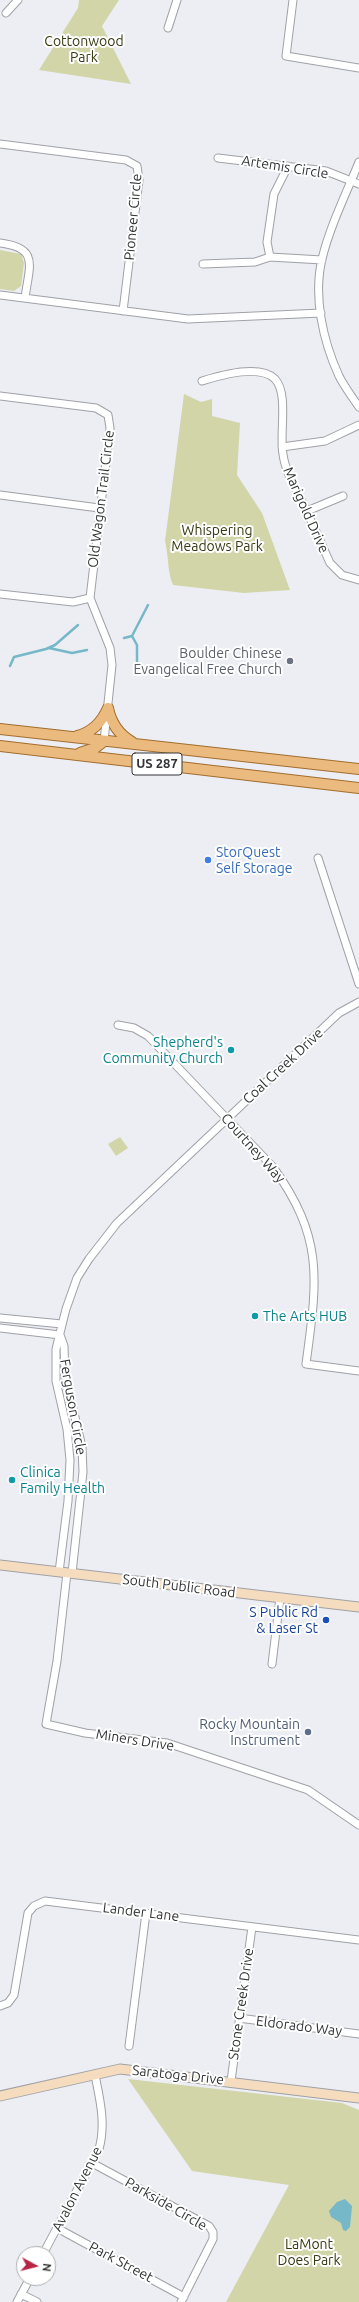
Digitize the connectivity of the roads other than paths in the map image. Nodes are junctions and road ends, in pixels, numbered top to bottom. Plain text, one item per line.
1 (18, 0) edge
2 (177, 0) edge
3 (293, 0) edge
4 (6, 13) dead end
5 (168, 28) dead end
6 (359, 68) edge
7 (0, 144) edge
8 (218, 158) dead end
9 (359, 162) edge
10 (288, 166) junction
11 (352, 181) junction
12 (359, 184) edge
13 (0, 243) edge
14 (270, 257) junction
15 (322, 260) junction
16 (203, 264) dead end
17 (0, 295) edge
18 (25, 298) junction
19 (123, 310) junction
20 (321, 313) junction
21 (202, 381) dead end
22 (0, 396) edge
23 (359, 406) edge
24 (359, 425) edge
25 (282, 447) junction
26 (0, 495) edge
27 (343, 496) dead end
28 (99, 508) junction
29 (307, 511) junction
30 (359, 580) edge
31 (0, 594) edge
32 (90, 598) junction
33 (108, 708) junction
34 (0, 729) edge
35 (69, 736) junction
36 (104, 741) junction
37 (139, 744) junction
38 (0, 746) edge
39 (74, 754) junction
40 (359, 769) edge
41 (359, 788) edge
42 (318, 858) dead end
43 (359, 984) edge
44 (359, 1002) edge
45 (118, 1025) dead end
46 (227, 1118) junction
47 (142, 1201) joint
48 (0, 1318) edge
49 (62, 1324) junction
50 (0, 1328) edge
51 (60, 1335) junction
52 (359, 1371) edge
53 (0, 1565) edge
54 (66, 1573) junction
55 (280, 1598) junction
56 (359, 1607) edge
57 (272, 1664) dead end
58 (359, 1825) edge
59 (146, 1913) junction
60 (252, 1927) junction
61 (359, 1940) edge
62 (0, 2006) edge
63 (239, 2018) junction
64 (359, 2034) edge
65 (129, 2046) dead end
66 (95, 2075) junction
67 (231, 2081) junction
68 (0, 2096) edge
69 (359, 2098) edge
70 (92, 2163) junction
71 (57, 2228) junction
72 (47, 2246) edge
73 (26, 2286) edge
74 (21, 2294) junction
75 (183, 2300) edge
76 (17, 2302) edge
77 (37, 2302) edge

1 - 4 street
2 - 5 street
3 - 6 street
7 - 19 street, Pioneer Circle
8 - 10 street, Artemis Circle
9 - 11 street
10 - 11 street, Artemis Circle
10 - 14 street
11 - 12 street, Artemis Circle
11 - 15 street
13 - 18 street
14 - 15 street
14 - 16 street
15 - 20 street
17 - 18 street
18 - 19 street
19 - 20 street
20 - 23 street
21 - 25 street, Marigold Drive
22 - 28 street, Old Wagon Trail Circle
24 - 25 street
25 - 29 street, Marigold Drive
26 - 28 street
27 - 29 street
28 - 32 street, Old Wagon Trail Circle
29 - 30 street, Marigold Drive
31 - 32 street
32 - 33 street, Old Wagon Trail Circle
33 - 35 main road
33 - 36 street, Old Wagon Trail Circle
33 - 37 main road
34 - 35 main road, US 287
35 - 36 main road, US 287
36 - 37 main road, US 287
36 - 39 main road
37 - 40 main road, US 287
38 - 39 main road, US 287
39 - 41 main road, US 287
42 - 43 street
44 - 46 street, Coal Creek Drive
45 - 46 street, Courtney Way
46 - 47 street, Coal Creek Drive
46 - 52 street, Courtney Way
47 - 49 street, Ferguson Circle
48 - 49 street
49 - 51 street, Ferguson Circle
50 - 51 street
51 - 54 street, Ferguson Circle
51 - 54 street, Ferguson Circle
53 - 54 street, South Public Road
54 - 55 street, South Public Road
54 - 58 street, Miners Drive
55 - 56 street, South Public Road
55 - 57 street
59 - 60 street, Lander Lane
59 - 62 street, Lander Lane
59 - 65 street
60 - 61 street, Lander Lane
60 - 63 street, Stone Creek Drive
63 - 64 street, Eldorado Way
63 - 67 street, Stone Creek Drive
66 - 67 street, Saratoga Drive
66 - 68 street, Saratoga Drive
66 - 70 street, Avalon Avenue
67 - 69 street, Saratoga Drive
70 - 71 street, Avalon Avenue
70 - 75 street, Parkside Circle
71 - 72 street, Avalon Avenue
71 - 75 street, Park Street
73 - 74 street
74 - 76 street
74 - 77 street

